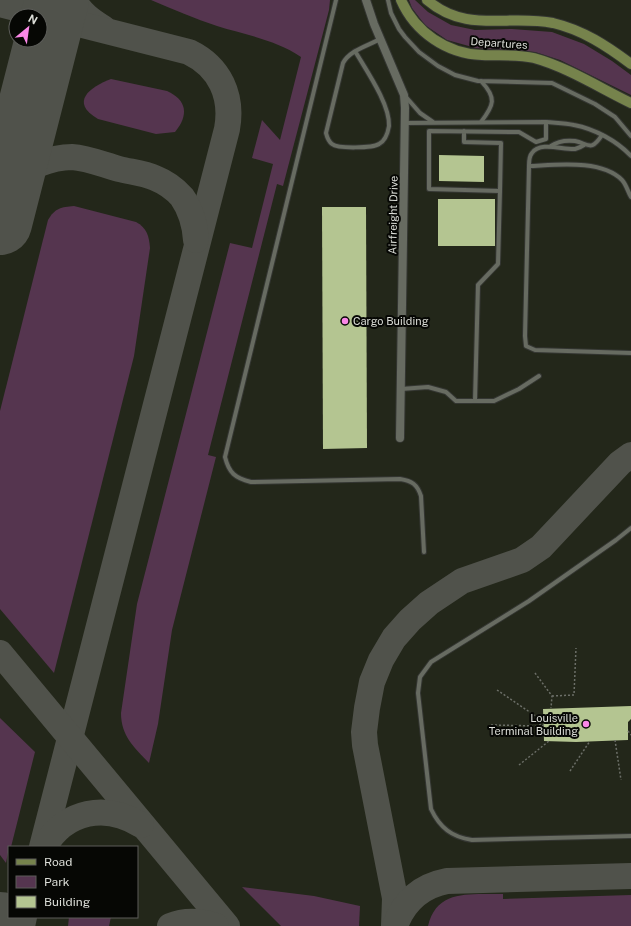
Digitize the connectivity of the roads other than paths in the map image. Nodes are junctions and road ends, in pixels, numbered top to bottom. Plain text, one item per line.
1 (336, 0) edge
2 (366, 0) edge
3 (388, 0) edge
4 (400, 0) edge
5 (427, 0) edge
6 (380, 39) junction
7 (355, 51) junction
8 (631, 64) edge
9 (480, 81) junction
10 (404, 95) junction
11 (631, 103) edge
12 (433, 122) junction
13 (480, 122) junction
14 (546, 122) junction
15 (405, 123) junction
16 (464, 131) junction
17 (602, 135) junction
18 (631, 136) edge
19 (584, 145) junction
20 (551, 146) junction
21 (631, 156) edge
22 (529, 166) junction
23 (500, 191) junction
24 (631, 196) edge
25 (631, 353) edge
26 (539, 376) dead end
27 (401, 389) junction
28 (475, 401) junction
29 (400, 438) dead end
30 (631, 528) edge
31 (424, 552) dead end
32 (631, 836) edge

1 - 31 lane
2 - 6 street, Airfreight Drive
3 - 9 lane
4 - 11 main road, Departures
5 - 8 main road
6 - 7 lane
6 - 10 street, Airfreight Drive
7 - 7 lane
9 - 13 lane
9 - 18 lane
10 - 12 lane
10 - 15 street, Airfreight Drive
12 - 13 lane
12 - 15 lane
13 - 14 lane
14 - 16 lane
14 - 17 lane
15 - 27 street, Airfreight Drive
16 - 23 lane
16 - 23 lane
17 - 19 lane
17 - 21 lane
19 - 20 lane
19 - 20 lane
20 - 22 lane
22 - 24 lane
22 - 25 lane
23 - 28 lane
26 - 28 lane
27 - 28 lane
27 - 29 street, Airfreight Drive
30 - 32 lane

